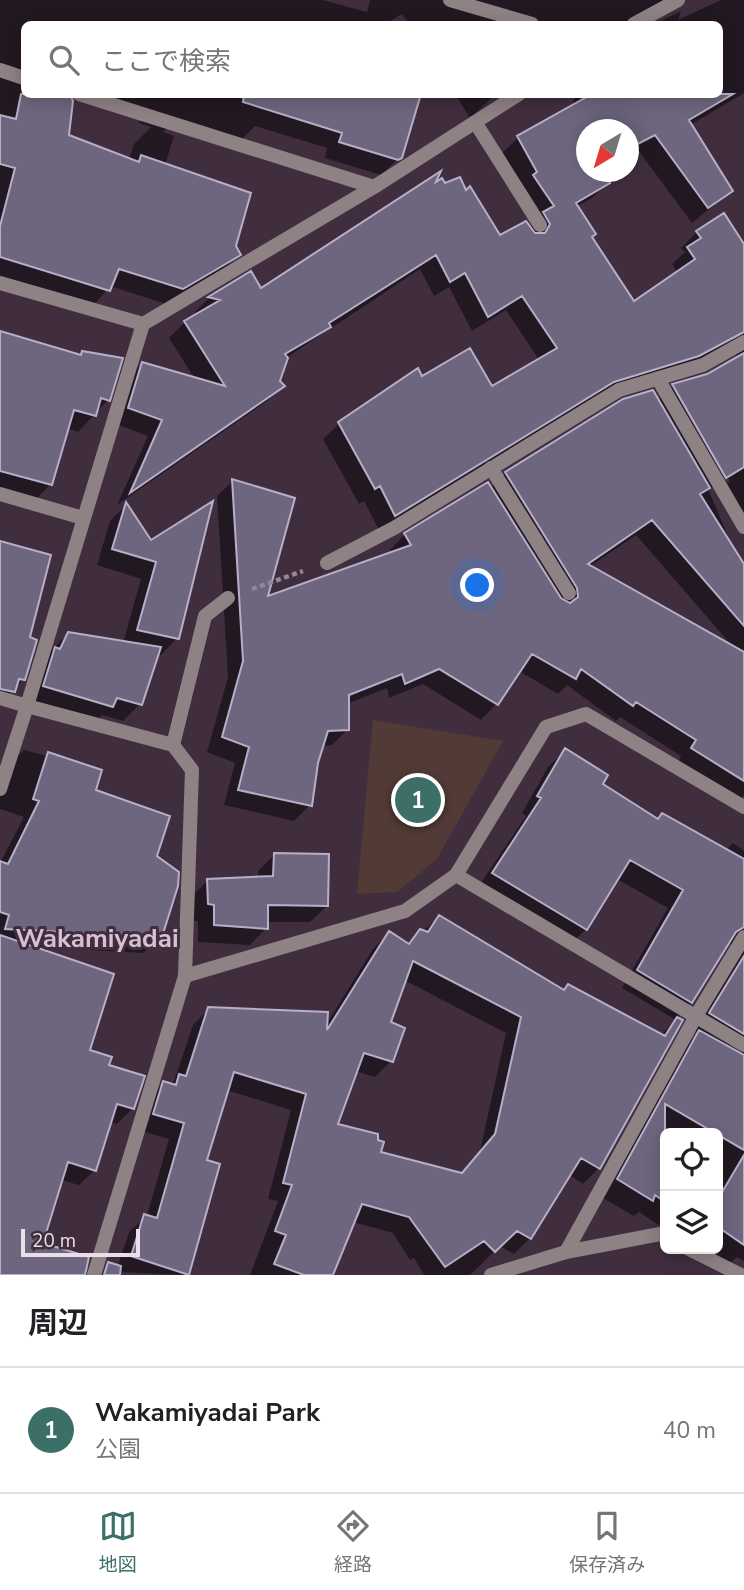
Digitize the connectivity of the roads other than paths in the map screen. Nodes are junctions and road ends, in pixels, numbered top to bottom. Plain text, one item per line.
1 (450, 0) edge
2 (678, 0) edge
3 (522, 21) edge
4 (640, 21) edge
5 (0, 70) edge
6 (21, 77) edge
7 (92, 98) edge
8 (513, 98) edge
9 (475, 122) junction
10 (374, 187) junction
11 (540, 225) dead end
12 (0, 283) edge
13 (143, 324) junction
14 (744, 342) edge
15 (658, 379) junction
16 (491, 468) junction
17 (0, 494) edge
18 (83, 518) junction
19 (744, 527) edge
20 (327, 563) road end
21 (569, 593) dead end
22 (228, 598) road end
23 (0, 698) edge
24 (27, 706) junction
25 (173, 746) junction
26 (0, 789) edge
27 (744, 807) edge
28 (456, 874) junction
29 (744, 937) edge
30 (185, 976) junction
31 (696, 1016) junction
32 (744, 1045) edge
33 (660, 1234) edge
34 (566, 1252) junction
35 (699, 1254) edge
36 (94, 1275) edge
37 (491, 1275) edge
38 (741, 1275) edge

1 - 3 street
2 - 4 street
5 - 6 street
7 - 10 street
8 - 9 street
9 - 10 street
9 - 11 street
10 - 13 street
12 - 13 street
13 - 18 street
14 - 15 street
15 - 16 street
15 - 19 street
16 - 20 street
16 - 21 street
17 - 18 street
18 - 24 street
22 - 25 street
23 - 24 street
24 - 25 street
24 - 26 street
25 - 30 street
27 - 28 street
28 - 30 street
28 - 31 street
29 - 31 street
30 - 36 street
31 - 32 street
31 - 34 street
33 - 34 street
34 - 37 street
35 - 38 street

